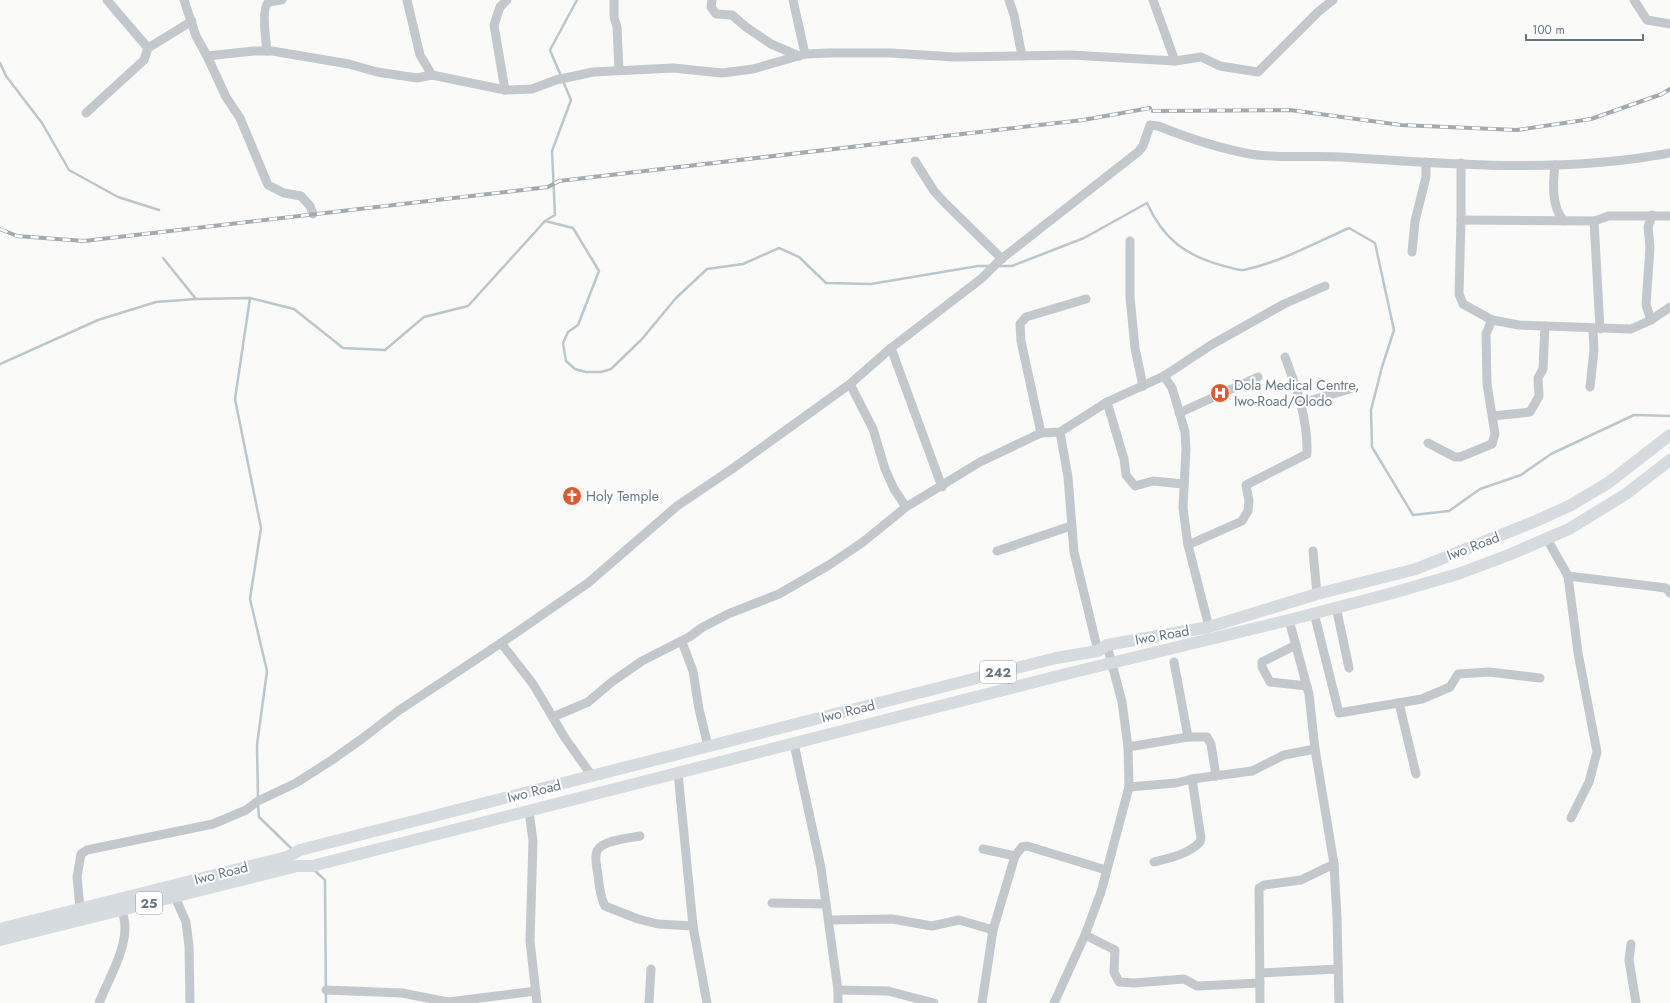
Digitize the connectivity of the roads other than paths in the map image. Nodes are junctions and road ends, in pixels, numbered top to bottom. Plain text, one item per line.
1 (107, 0) edge
2 (184, 0) edge
3 (282, 0) edge
4 (408, 0) edge
5 (507, 0) edge
6 (614, 0) edge
7 (712, 0) edge
8 (793, 0) edge
9 (1009, 0) edge
10 (1153, 0) edge
11 (1333, 0) edge
12 (1634, 0) edge
13 (192, 21) junction
14 (1670, 24) edge
15 (148, 48) junction
16 (267, 51) junction
17 (802, 55) junction
18 (207, 56) junction
19 (1022, 56) junction
20 (1175, 62) junction
21 (619, 70) junction
22 (432, 75) junction
23 (505, 90) junction
24 (86, 113) dead end
25 (1670, 153) edge
26 (915, 160) dead end
27 (1426, 162) junction
28 (1461, 163) junction
29 (1555, 165) junction
30 (313, 214) dead end
31 (1652, 215) junction
32 (1670, 216) edge
33 (1461, 220) junction
34 (1564, 221) junction
35 (1594, 221) junction
36 (1130, 241) dead end
37 (1412, 252) dead end
38 (1001, 260) junction
39 (1325, 286) dead end
40 (1086, 299) dead end
41 (1670, 307) edge
42 (1492, 320) junction
43 (1651, 320) junction
44 (1545, 326) junction
45 (1597, 329) junction
46 (892, 348) junction
47 (1285, 357) dead end
48 (1164, 376) junction
49 (1258, 377) dead end
50 (850, 384) junction
51 (1143, 386) junction
52 (1590, 387) dead end
53 (1350, 389) dead end
54 (1107, 402) junction
55 (1302, 403) junction
56 (1179, 413) junction
57 (1493, 416) junction
58 (1060, 432) junction
59 (1041, 433) junction
60 (1670, 435) edge
61 (1428, 443) dead end
62 (1670, 460) edge
63 (1183, 484) junction
64 (942, 487) junction
65 (906, 507) junction
66 (1071, 526) junction
67 (1547, 539) junction
68 (1188, 545) junction
69 (996, 551) dead end
70 (1313, 551) dead end
71 (1568, 576) junction
72 (1670, 593) edge
73 (1318, 594) junction
74 (1336, 607) junction
75 (1314, 613) junction
76 (1289, 620) junction
77 (1209, 627) junction
78 (682, 642) junction
79 (502, 643) junction
80 (1296, 645) junction
81 (1102, 648) junction
82 (1174, 662) dead end
83 (1111, 663) junction
84 (1349, 668) dead end
85 (1540, 678) dead end
86 (1307, 686) junction
87 (1399, 703) junction
88 (553, 717) junction
89 (1188, 737) junction
90 (794, 744) junction
91 (708, 746) junction
92 (1128, 747) junction
93 (1314, 749) junction
94 (678, 773) junction
95 (1416, 774) dead end
96 (592, 776) junction
97 (1216, 776) junction
98 (1192, 779) junction
99 (1129, 787) junction
100 (529, 811) junction
101 (1571, 818) dead end
102 (640, 836) dead end
103 (983, 848) dead end
104 (1015, 856) junction
105 (1154, 862) dead end
106 (1334, 864) junction
107 (1106, 870) junction
108 (175, 897) junction
109 (772, 902) dead end
110 (826, 904) junction
111 (80, 908) junction
112 (121, 910) junction
113 (828, 920) junction
114 (693, 926) junction
115 (0, 928) edge
116 (993, 930) junction
117 (1085, 935) junction
118 (0, 940) edge
119 (1631, 944) dead end
120 (651, 969) dead end
121 (1338, 970) junction
122 (1260, 973) junction
123 (1260, 983) junction
124 (326, 990) dead end
125 (838, 990) junction
126 (536, 991) junction
127 (99, 1003) edge
128 (190, 1003) edge
129 (537, 1003) edge
130 (649, 1003) edge
131 (707, 1003) edge
132 (838, 1003) edge
133 (934, 1003) edge
134 (982, 1003) edge
135 (1054, 1003) edge
136 (1260, 1003) edge
137 (1339, 1003) edge
138 (1636, 1003) edge

1 - 15 street
2 - 13 street
3 - 16 street
4 - 22 street
5 - 23 street
6 - 21 street
7 - 17 street
8 - 17 street
9 - 19 street
10 - 20 street
11 - 20 street
12 - 14 street
13 - 15 street
13 - 18 street
15 - 24 street
16 - 18 street
16 - 22 street
17 - 19 street
17 - 21 street
18 - 30 street
19 - 20 street
21 - 23 street
22 - 23 street
25 - 29 street
26 - 38 street
27 - 28 street
27 - 37 street
27 - 38 street
28 - 29 street
28 - 33 street
29 - 34 street
31 - 32 street
31 - 35 street
31 - 43 street
33 - 34 street
33 - 42 street
34 - 35 street
35 - 45 street
36 - 51 street
38 - 46 street
39 - 48 street
40 - 59 street
41 - 43 street
42 - 44 street
42 - 57 street
43 - 45 street
44 - 45 street
44 - 57 street
45 - 52 street
46 - 50 street
46 - 64 street
47 - 55 street
48 - 51 street
48 - 56 street
49 - 56 street
50 - 65 street
50 - 79 street
51 - 54 street
53 - 55 street
54 - 58 street
54 - 63 street
55 - 68 street
56 - 63 street
57 - 61 street
58 - 59 street
58 - 66 street
59 - 64 street
60 - 73 main road, Iwo Road / 242
62 - 67 main road, Iwo Road / 25
63 - 68 street
64 - 65 street
65 - 78 street
66 - 69 street
66 - 81 street
67 - 71 street
67 - 74 main road, Iwo Road / 25
68 - 77 street
70 - 73 street
71 - 72 street
71 - 101 street
73 - 77 main road, Iwo Road / 242
74 - 75 main road, Iwo Road / 25
74 - 84 street
75 - 76 main road, Iwo Road / 25
75 - 87 street
76 - 80 street
76 - 83 main road, Iwo Road / 25
77 - 81 main road, Iwo Road / 242
78 - 88 street
78 - 91 street
79 - 88 street
79 - 111 street
80 - 86 street
80 - 86 street
81 - 83 street
81 - 91 main road, Iwo Road / 242
82 - 89 street
83 - 90 main road, Iwo Road / 25
83 - 92 street
85 - 87 street
86 - 93 street
87 - 95 street
88 - 96 street
89 - 92 street
89 - 97 street
90 - 94 main road, Iwo Road / 25
90 - 110 street
91 - 96 main road, Iwo Road / 242
92 - 99 street
93 - 97 street
93 - 106 street
94 - 100 main road, Iwo Road / 25
94 - 114 street
96 - 111 main road, Iwo Road / 242
97 - 98 street
98 - 99 street
98 - 105 street
99 - 107 street
100 - 108 main road, Iwo Road / 25
100 - 126 street
102 - 114 street
103 - 104 street
104 - 107 street
104 - 116 street
106 - 121 street
106 - 122 street
107 - 117 street
108 - 112 main road, Iwo Road / 25
108 - 128 street
109 - 110 street
110 - 113 street
111 - 115 main road, Iwo Road / 242
112 - 118 main road, Iwo Road / 25
112 - 127 street
113 - 116 street
113 - 125 street
114 - 131 street
116 - 134 street
117 - 123 street
117 - 135 street
119 - 138 street
120 - 130 street
121 - 122 street
121 - 137 street
122 - 123 street
123 - 136 street
124 - 126 street
125 - 132 street
125 - 133 street
126 - 129 street

